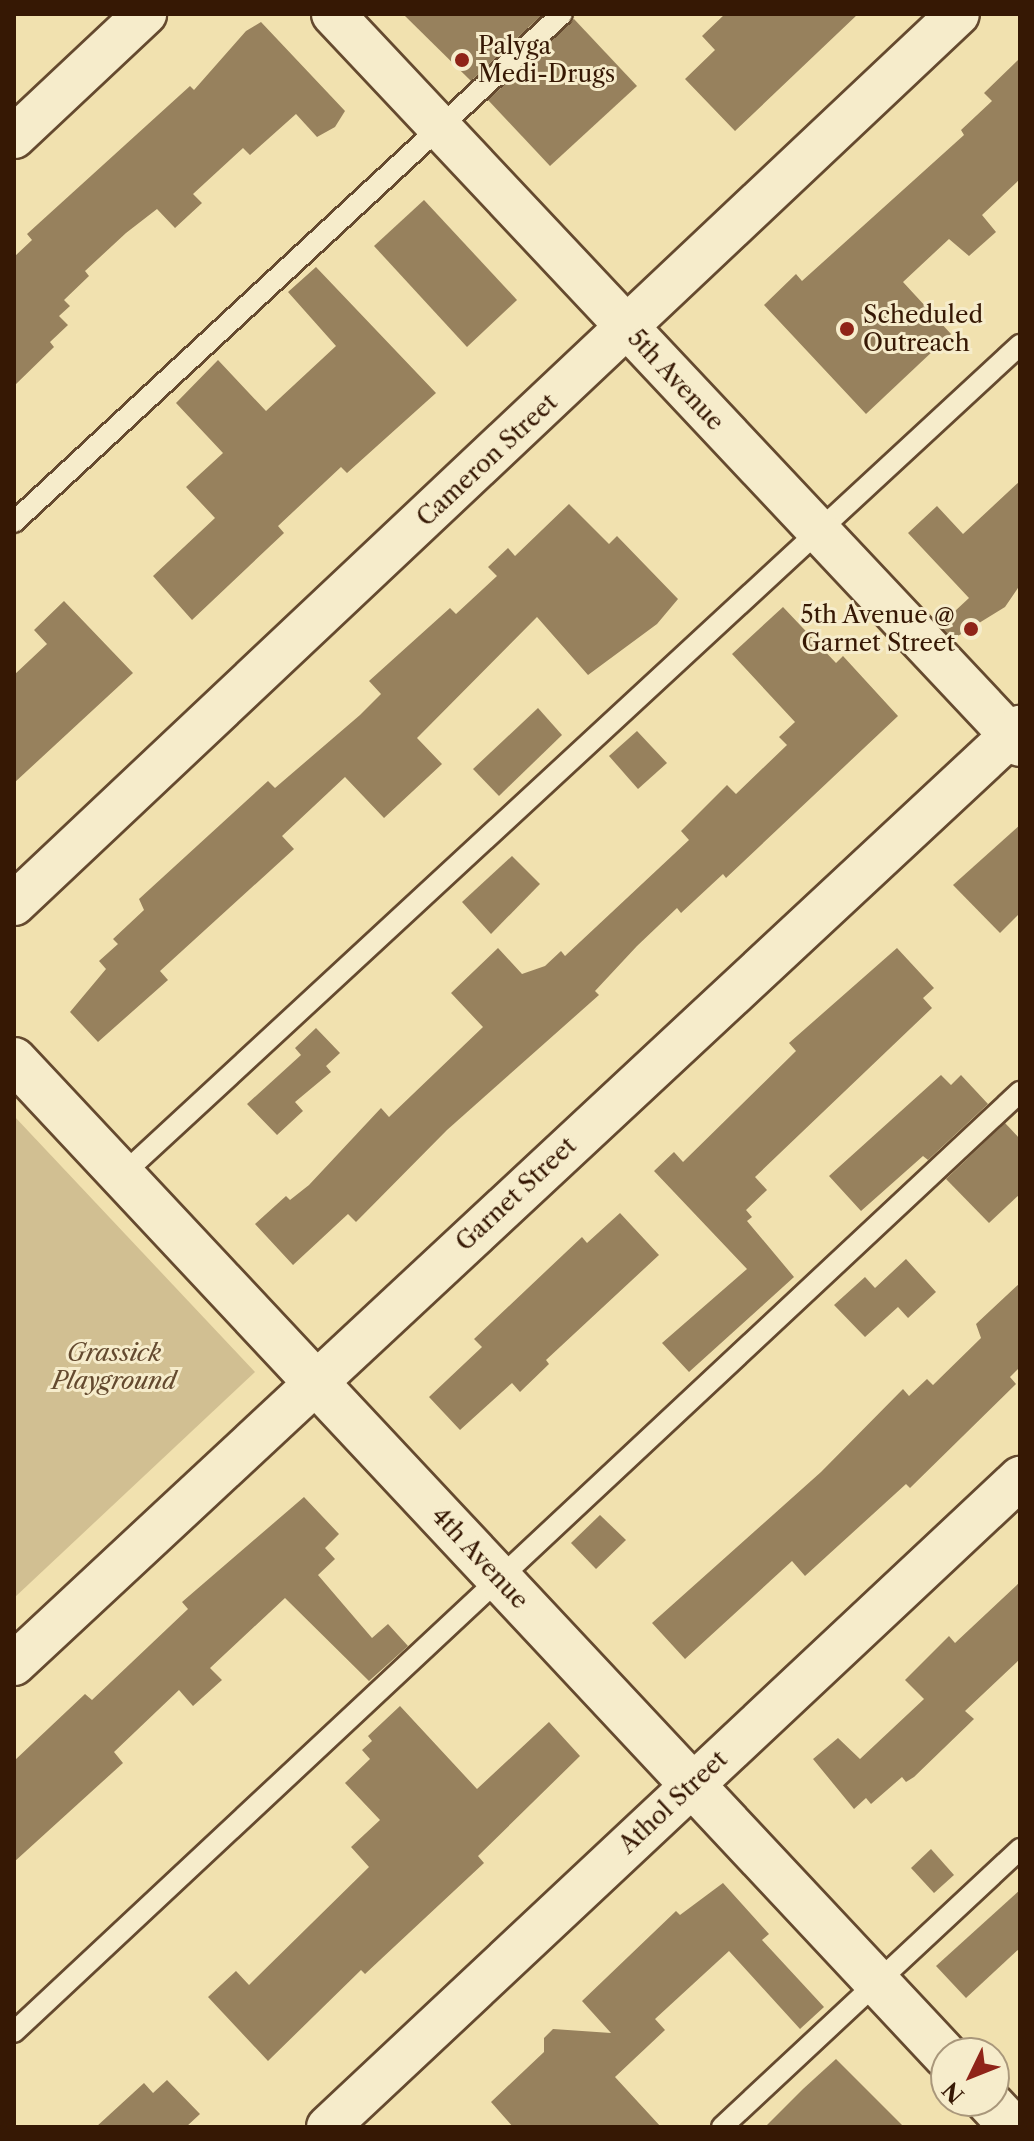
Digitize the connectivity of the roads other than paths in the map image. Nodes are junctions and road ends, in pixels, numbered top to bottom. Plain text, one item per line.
1 (145, 14) edge
2 (333, 14) edge
3 (562, 14) edge
4 (958, 14) edge
5 (441, 128) junction
6 (14, 137) edge
7 (627, 328) junction
8 (1020, 345) edge
9 (14, 522) edge
10 (818, 531) junction
11 (1017, 736) edge
12 (14, 904) edge
13 (14, 1060) edge
14 (1020, 1092) edge
15 (122, 1175) junction
16 (314, 1381) junction
17 (1020, 1478) edge
18 (499, 1578) junction
19 (14, 1664) edge
20 (692, 1784) junction
21 (1020, 1849) edge
22 (877, 1982) junction
23 (14, 2032) edge
24 (930, 2039) edge
25 (328, 2127) edge
26 (722, 2127) edge

1 - 6 street
2 - 5 street, 5th Avenue
3 - 5 lane
4 - 7 street, Cameron Street
5 - 7 street, 5th Avenue
5 - 9 lane
7 - 10 street, 5th Avenue
7 - 12 street, Cameron Street
8 - 10 lane
10 - 11 street, 5th Avenue
10 - 15 lane
11 - 16 street, Garnet Street
13 - 15 street, 4th Avenue
14 - 18 lane
15 - 16 street, 4th Avenue
16 - 18 street, 4th Avenue
16 - 19 street, Garnet Street
17 - 20 street, Athol Street
18 - 20 street, 4th Avenue
18 - 23 lane
20 - 22 street, 4th Avenue
20 - 25 street, Athol Street
21 - 22 lane
22 - 24 street, 4th Avenue
22 - 26 lane

